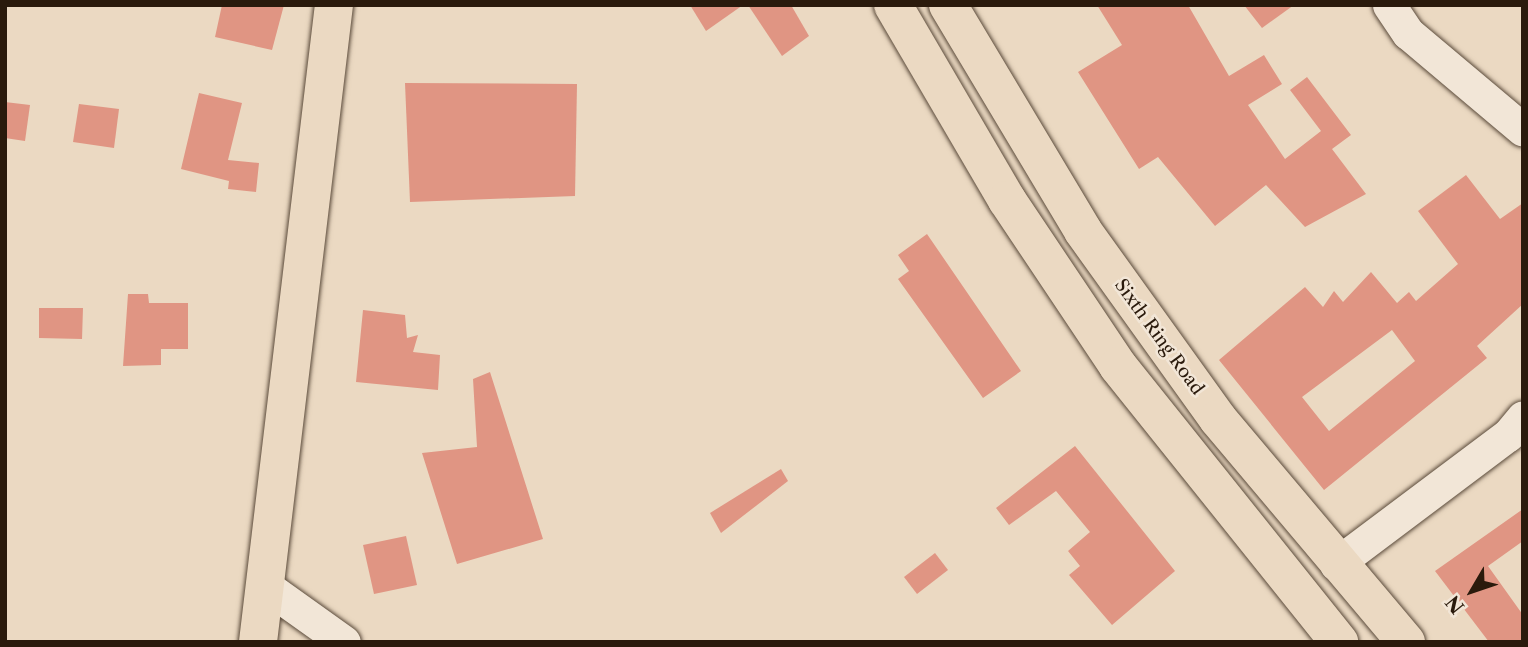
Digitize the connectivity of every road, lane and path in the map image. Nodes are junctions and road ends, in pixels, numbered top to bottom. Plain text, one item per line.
1 (334, 5) edge
2 (893, 5) edge
3 (948, 5) edge
4 (1389, 5) edge
5 (1523, 130) edge
6 (1048, 174) junction
7 (1007, 200) junction
8 (1518, 428) edge
9 (1336, 564) junction
10 (264, 585) junction
11 (1297, 595) junction
12 (258, 642) edge
13 (344, 642) edge
14 (1339, 642) edge
15 (1406, 642) edge

1 - 10 main road
2 - 7 main road
3 - 6 main road, Sixth Ring Road
4 - 5 street
6 - 7 main road
6 - 9 main road, Sixth Ring Road
7 - 11 main road
8 - 9 street
9 - 11 main road
9 - 15 main road, Sixth Ring Road
10 - 12 main road
10 - 13 street
11 - 14 main road

